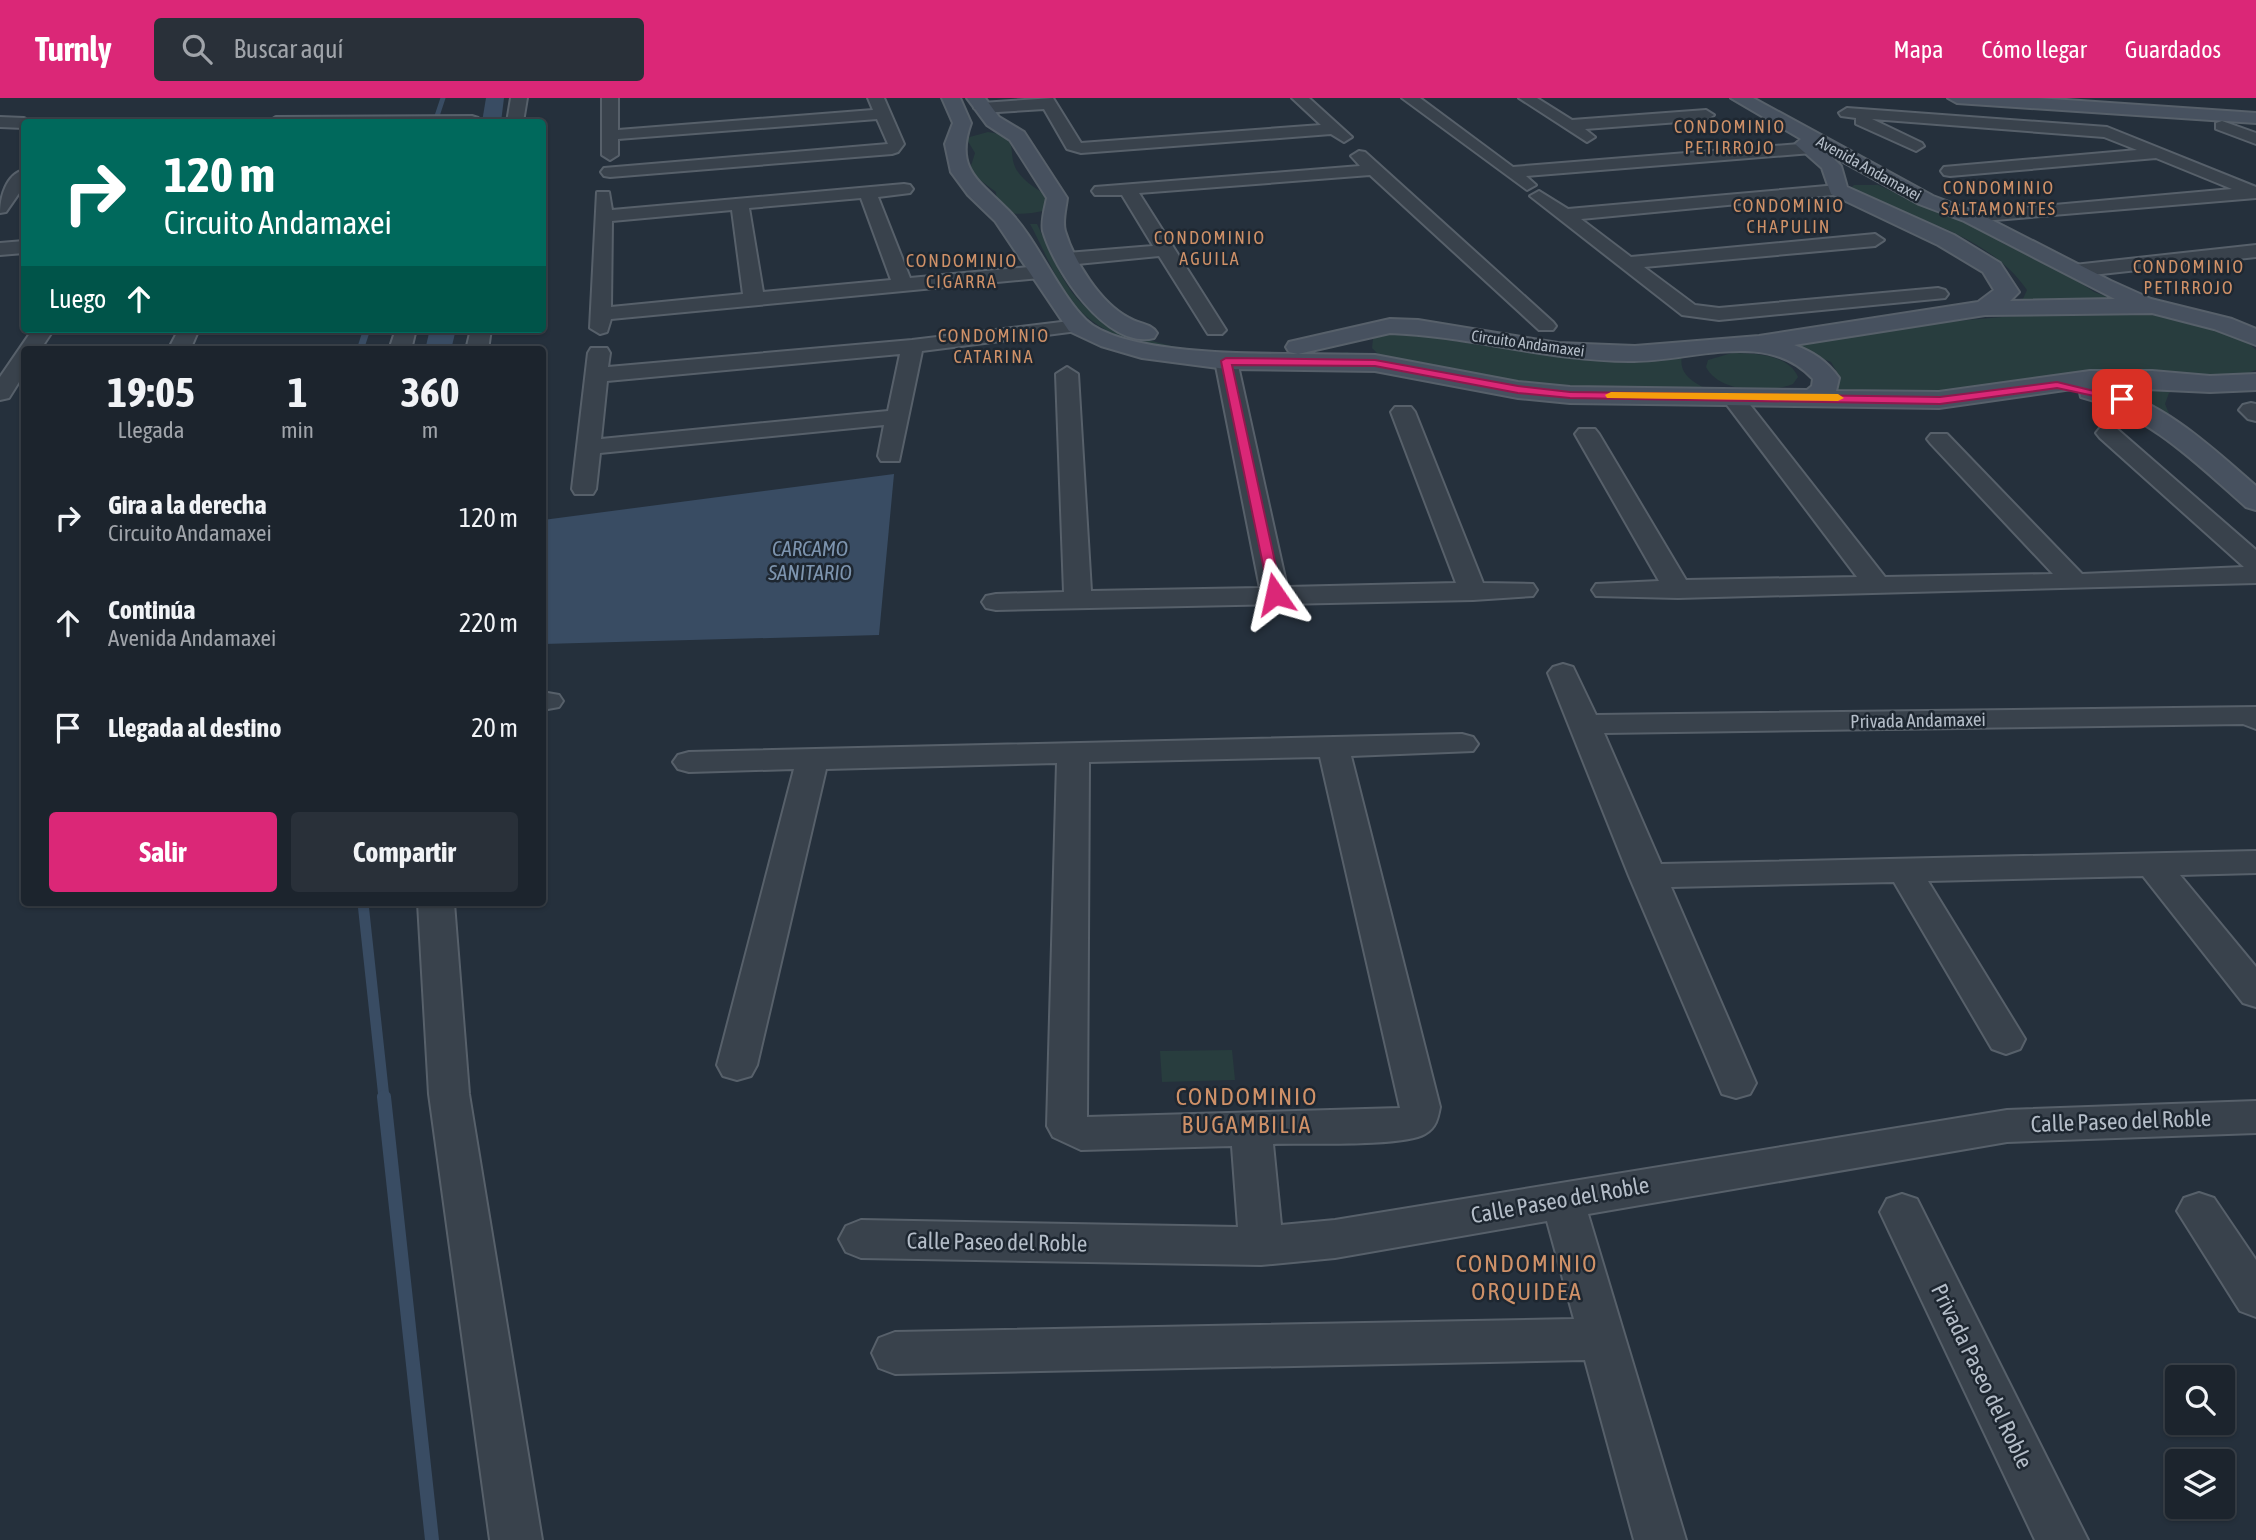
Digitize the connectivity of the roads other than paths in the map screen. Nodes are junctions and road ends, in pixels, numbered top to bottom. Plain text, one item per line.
1 (519, 98) edge
2 (951, 98) edge
3 (1300, 98) edge
4 (1410, 98) edge
5 (1528, 98) edge
6 (1719, 98) edge
7 (1957, 98) edge
8 (610, 99) edge
9 (629, 99) edge
10 (896, 99) edge
11 (1046, 101) edge
12 (1750, 101) edge
13 (979, 103) edge
14 (878, 104) edge
15 (1706, 115) dead end
16 (1006, 117) junction
17 (472, 118) edge
18 (2256, 118) edge
19 (427, 119) edge
20 (516, 119) edge
21 (0, 122) edge
22 (21, 123) edge
23 (2005, 124) junction
24 (1569, 125) junction
25 (2222, 126) dead end
26 (1336, 129) junction
27 (1891, 133) junction
28 (610, 135) junction
29 (955, 135) junction
30 (2256, 139) edge
31 (1916, 146) dead end
32 (1812, 148) junction
33 (2159, 153) junction
34 (1625, 163) junction
35 (1374, 170) junction
36 (1950, 171) dead end
37 (1510, 172) junction
38 (21, 179) edge
39 (608, 185) junction
40 (1838, 186) junction
41 (1901, 186) junction
42 (904, 189) dead end
43 (1127, 189) junction
44 (1101, 191) dead end
45 (868, 193) junction
46 (2256, 193) edge
47 (740, 205) junction
48 (0, 208) edge
49 (1057, 211) junction
50 (1566, 215) junction
51 (605, 216) junction
52 (1020, 216) junction
53 (1971, 217) junction
54 (1875, 240) dead end
55 (21, 247) edge
56 (0, 249) edge
57 (1167, 250) junction
58 (2256, 251) edge
59 (1067, 259) junction
60 (1628, 262) junction
61 (2074, 271) junction
62 (1040, 272) junction
63 (902, 284) junction
64 (1938, 294) dead end
65 (754, 298) junction
66 (2152, 306) junction
67 (1985, 309) junction
68 (1078, 326) junction
69 (1546, 326) dead end
70 (1215, 330) dead end
71 (1366, 331) junction
72 (2256, 338) edge
73 (1759, 343) junction
74 (912, 346) junction
75 (1714, 349) junction
76 (21, 362) edge
77 (1375, 363) junction
78 (1228, 370) junction
79 (1067, 373) dead end
80 (2256, 382) edge
81 (2210, 384) junction
82 (2057, 385) junction
83 (21, 392) edge
84 (0, 393) edge
85 (1815, 397) junction
86 (1742, 400) junction
87 (1403, 412) dead end
88 (896, 417) junction
89 (2108, 433) dead end
90 (1587, 434) dead end
91 (1939, 439) dead end
92 (590, 447) junction
93 (890, 456) dead end
94 (2256, 474) edge
95 (584, 489) dead end
96 (2256, 501) edge
97 (2256, 564) edge
98 (2256, 575) edge
99 (2075, 582) junction
100 (1877, 585) junction
101 (1523, 590) dead end
102 (1606, 590) dead end
103 (1678, 590) junction
104 (1472, 592) junction
105 (1275, 594) junction
106 (1078, 599) junction
107 (996, 601) dead end
108 (1563, 673) dead end
109 (2254, 717) edge
110 (1585, 724) junction
111 (1462, 744) dead end
112 (1334, 747) junction
113 (1073, 753) junction
114 (811, 761) junction
115 (689, 762) dead end
116 (2256, 862) edge
117 (2153, 865) junction
118 (1903, 868) junction
119 (1646, 876) junction
120 (436, 906) edge
121 (2256, 993) edge
122 (2006, 1039) dead end
123 (737, 1065) dead end
124 (1736, 1083) dead end
125 (2256, 1117) edge
126 (1251, 1130) junction
127 (1562, 1199) junction
128 (2199, 1211) dead end
129 (1902, 1212) dead end
130 (861, 1240) dead end
131 (1261, 1246) junction
132 (2256, 1297) edge
133 (1600, 1339) junction
134 (895, 1353) dead end
135 (516, 1540) edge
136 (1660, 1540) edge
137 (2062, 1540) edge

1 - 20 street
2 - 29 street
3 - 26 street
4 - 37 street
5 - 24 street
6 - 32 street, Avenida Andamaxei
7 - 18 street
8 - 9 street
8 - 28 street
10 - 14 street
11 - 16 street
11 - 26 street
12 - 41 street, Avenida Andamaxei
13 - 16 street, Circuito Andamaxei
14 - 28 street
14 - 39 street
15 - 24 street
16 - 29 street
16 - 49 street, Circuito Andamaxei
17 - 19 street
21 - 22 street
23 - 27 street
23 - 27 street
23 - 33 street
24 - 34 street
25 - 30 street
26 - 35 street
27 - 31 street
28 - 39 street
29 - 52 street
32 - 34 street
32 - 40 street, Avenida Andamaxei
33 - 36 street
33 - 46 street
34 - 37 street
35 - 43 street
35 - 69 street
37 - 50 street
38 - 48 street
39 - 51 street
40 - 41 street
40 - 50 street
40 - 67 street, Avenida Andamaxei
41 - 53 street, Avenida Andamaxei
42 - 45 street
43 - 44 street
43 - 57 street
45 - 47 street
45 - 63 street
46 - 53 street
47 - 51 street
47 - 65 street
49 - 52 street
49 - 59 street, Circuito Andamaxei
50 - 60 street
51 - 65 street
52 - 62 street
53 - 61 street, Avenida Andamaxei
54 - 60 street
55 - 56 street
57 - 59 street
57 - 70 street
58 - 61 street
59 - 71 street, Circuito Andamaxei
60 - 64 street
61 - 66 street, Avenida Andamaxei
62 - 63 street
62 - 68 street
63 - 65 street
66 - 67 street, Circuito Andamaxei
66 - 72 street, Circuito Andamaxei
67 - 73 street, Circuito Andamaxei
68 - 74 street
68 - 78 street
71 - 75 street, Circuito Andamaxei
71 - 77 street
73 - 75 street, Circuito Andamaxei
73 - 85 street
74 - 88 street
74 - 92 street
75 - 86 street
76 - 84 street
77 - 78 street
77 - 86 street
78 - 105 street
79 - 106 street
80 - 81 street
81 - 82 street
81 - 94 street
82 - 85 street
82 - 96 street
83 - 84 street
85 - 86 street
86 - 100 street
87 - 104 street
88 - 92 street
88 - 93 street
89 - 97 street
90 - 103 street
91 - 99 street
92 - 95 street
98 - 99 street
99 - 100 street
100 - 103 street
101 - 104 street
102 - 103 street
104 - 105 street
105 - 106 street
106 - 107 street
108 - 110 street
109 - 110 street, Privada Andamaxei
110 - 119 street
111 - 112 street
112 - 113 street
112 - 126 street
113 - 114 street
113 - 126 street
114 - 115 street
114 - 123 street
116 - 117 street
117 - 118 street
117 - 121 street
118 - 119 street
118 - 122 street
119 - 124 street
120 - 135 street
125 - 127 street, Calle Paseo del Roble
126 - 131 street
127 - 131 street, Calle Paseo del Roble
127 - 133 street
128 - 132 street
129 - 137 street, Privada Paseo del Roble
130 - 131 street, Calle Paseo del Roble
133 - 134 street
133 - 136 street

